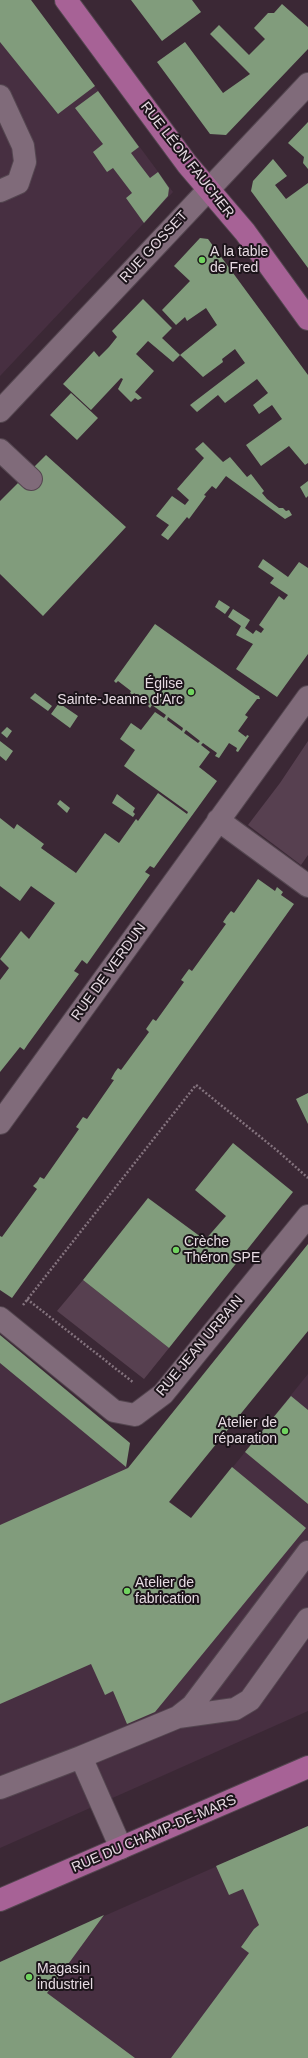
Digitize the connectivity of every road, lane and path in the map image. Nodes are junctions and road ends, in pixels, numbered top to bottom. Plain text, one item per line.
1 (66, 0) edge
2 (308, 84) edge
3 (0, 96) edge
4 (207, 189) junction
5 (0, 191) edge
6 (308, 319) edge
7 (0, 410) edge
8 (0, 450) edge
9 (0, 462) edge
10 (308, 697) edge
11 (218, 820) junction
12 (308, 886) edge
13 (0, 1123) edge
14 (308, 1178) edge
15 (308, 1216) edge
16 (27, 1299) junction
17 (4, 1321) edge
18 (155, 1399) junction
19 (308, 1552) edge
20 (308, 1620) edge
21 (178, 1717) junction
22 (81, 1757) junction
23 (308, 1767) edge
24 (0, 1788) edge
25 (121, 1848) junction
26 (0, 1900) edge

1 - 4 main road, RUE LÉON FAUCHER
2 - 4 street, RUE GOSSET
3 - 5 street
4 - 6 main road, RUE LÉON FAUCHER
4 - 7 street, RUE GOSSET
8 - 9 street
10 - 11 street, RUE DE VERDUN
11 - 12 street
11 - 13 street, RUE DE VERDUN
14 - 16 path
15 - 18 street, RUE JEAN URBAIN
16 - 17 path
16 - 18 path
17 - 18 street, RUE JEAN URBAIN
19 - 21 street
20 - 21 street
21 - 22 street
22 - 24 street
22 - 25 street
23 - 25 main road, RUE DU CHAMP-DE-MARS
25 - 26 main road, RUE DU CHAMP-DE-MARS

